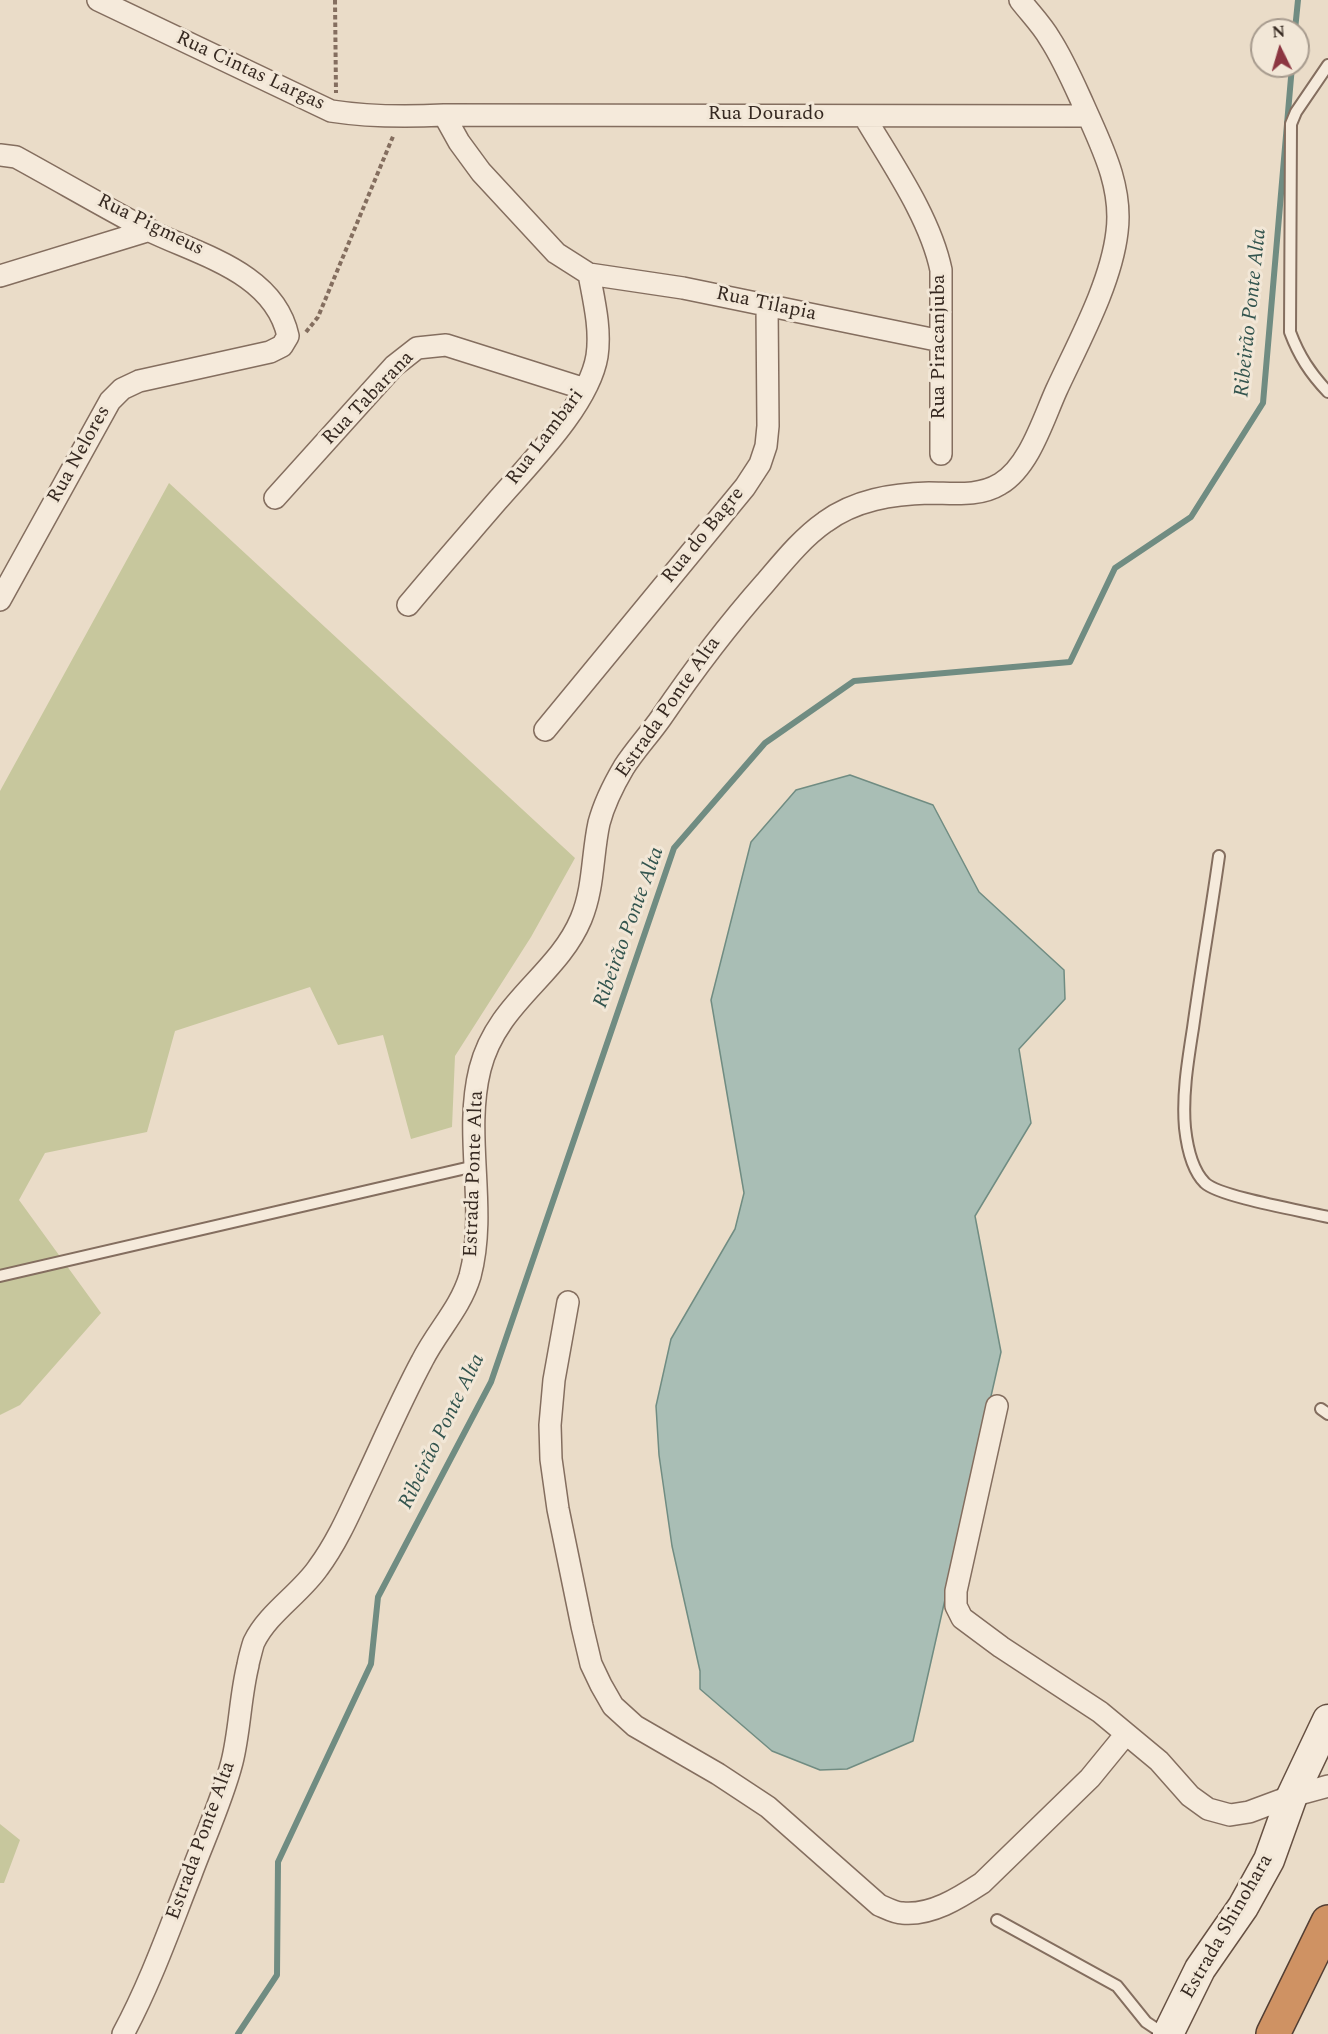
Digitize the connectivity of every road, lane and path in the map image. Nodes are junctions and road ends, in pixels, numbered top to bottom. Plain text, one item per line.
1 (98, 0) edge
2 (335, 0) edge
3 (1020, 0) edge
4 (1328, 65) edge
5 (332, 111) junction
6 (444, 115) junction
7 (864, 116) junction
8 (1088, 116) junction
9 (400, 118) junction
10 (0, 155) edge
11 (150, 230) junction
12 (589, 274) junction
13 (0, 276) edge
14 (767, 306) junction
15 (286, 328) junction
16 (941, 341) junction
17 (585, 389) junction
18 (1328, 392) edge
19 (941, 454) dead end
20 (275, 498) dead end
21 (0, 600) edge
22 (408, 605) dead end
23 (545, 730) dead end
24 (1219, 856) dead end
25 (476, 1166) junction
26 (1328, 1217) edge
27 (0, 1276) edge
28 (568, 1302) dead end
29 (997, 1406) dead end
30 (1328, 1720) edge
31 (1126, 1734) junction
32 (1328, 1786) edge
33 (1292, 1796) junction
34 (997, 1920) dead end
35 (1328, 1922) edge
36 (123, 2034) edge
37 (1166, 2034) edge
38 (1273, 2034) edge

1 - 5 street, Rua Cintas Largas
2 - 5 path
3 - 8 street, Estrada Ponte Alta
4 - 18 lane
5 - 9 street, Rua Cintas Largas
6 - 7 street, Rua Dourado
6 - 9 street, Rua Cintas Largas
6 - 12 street
7 - 8 street, Rua Dourado
7 - 16 street, Rua Piracanjuba
8 - 25 street, Estrada Ponte Alta
9 - 15 path
10 - 11 street, Rua Pigmeus
11 - 13 street
11 - 15 street, Rua Pigmeus
12 - 14 street, Rua Tilapia
12 - 17 street, Rua Lambari
14 - 16 street, Rua Tilapia
14 - 23 street, Rua do Bagre
15 - 21 street, Rua Nelores
16 - 19 street, Rua Piracanjuba
17 - 20 street, Rua Tabarana
17 - 22 street, Rua Lambari
24 - 26 lane
25 - 27 lane
25 - 36 street, Estrada Ponte Alta
28 - 31 street
29 - 31 street
30 - 33 street, Estrada Shinohara
31 - 33 street
32 - 33 street
33 - 37 street, Estrada Shinohara
34 - 37 lane
35 - 38 highway

